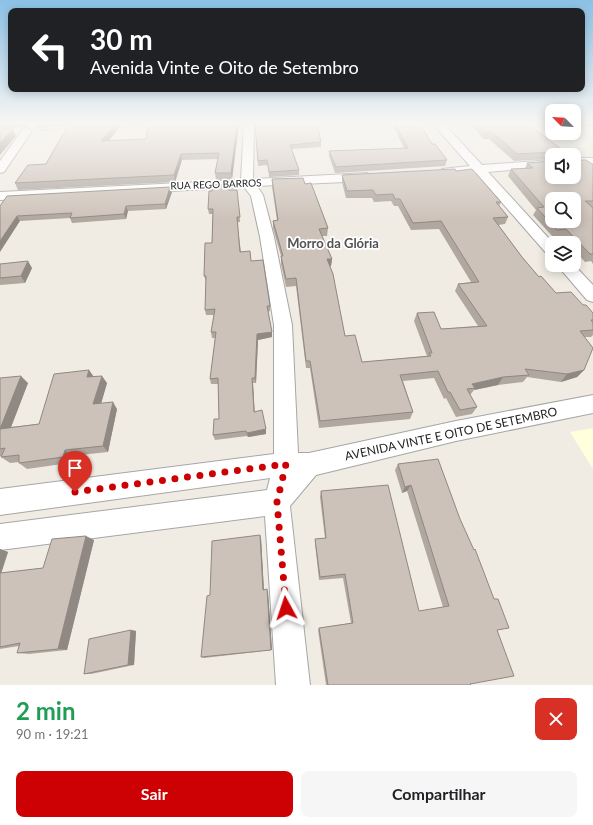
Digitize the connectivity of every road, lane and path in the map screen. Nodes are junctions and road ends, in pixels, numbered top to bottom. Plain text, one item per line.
1 (9, 156) edge
2 (248, 156) edge
3 (467, 156) edge
4 (593, 160) edge
5 (581, 161) edge
6 (545, 164) edge
7 (0, 169) edge
8 (479, 169) junction
9 (434, 173) edge
10 (382, 176) edge
11 (247, 183) junction
12 (0, 196) edge
13 (545, 243) edge
14 (571, 272) edge
15 (593, 296) edge
16 (593, 404) edge
17 (297, 464) junction
18 (0, 502) edge
19 (277, 502) junction
20 (0, 536) edge
21 (293, 685) edge

1 - 7 street
2 - 11 street
3 - 8 street
4 - 5 street
6 - 8 street
8 - 9 street
8 - 13 street
10 - 11 street, RUA REGO BARROS
11 - 12 street, RUA REGO BARROS
11 - 17 street
14 - 15 street
16 - 17 street, AVENIDA VINTE E OITO DE SETEMBRO
17 - 18 street, AVENIDA VINTE E OITO DE SETEMBRO
17 - 19 street
19 - 20 street
19 - 21 street

